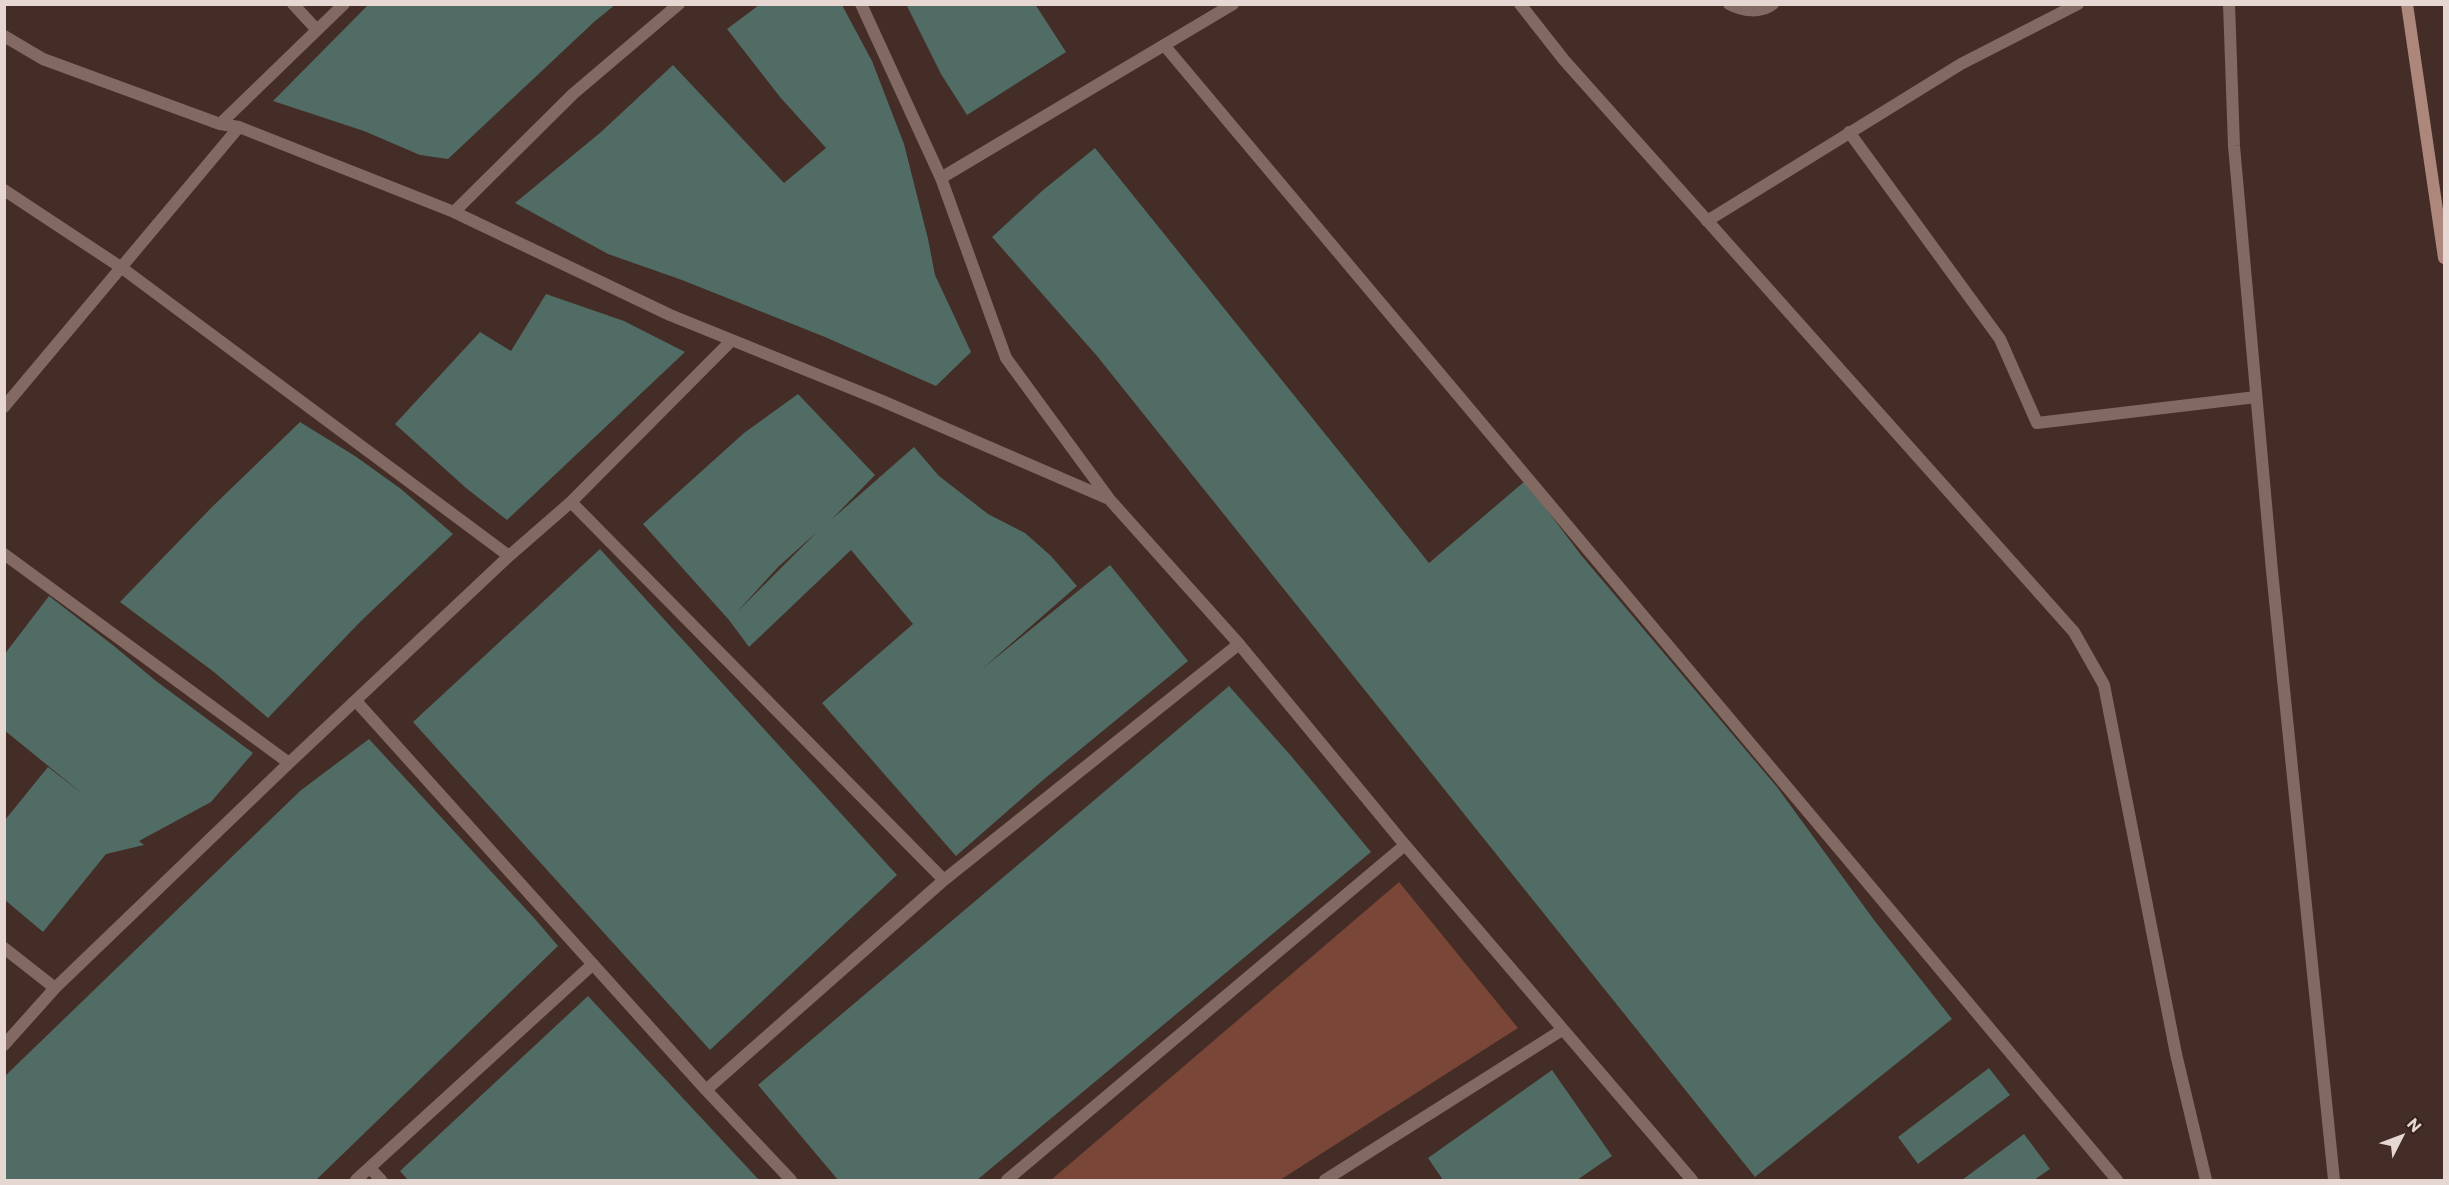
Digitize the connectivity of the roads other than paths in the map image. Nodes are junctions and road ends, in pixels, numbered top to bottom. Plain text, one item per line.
1 (293, 4) edge
2 (344, 4) edge
3 (679, 4) edge
4 (861, 4) edge
5 (1233, 4) edge
6 (1520, 4) edge
7 (1730, 4) edge
8 (1773, 4) edge
9 (2078, 4) edge
10 (2229, 4) edge
11 (2406, 4) edge
12 (317, 30) junction
13 (4, 36) edge
14 (1164, 45) junction
15 (220, 124) junction
16 (239, 127) junction
17 (1849, 132) junction
18 (941, 178) junction
19 (4, 190) edge
20 (454, 212) junction
21 (1707, 221) junction
22 (2445, 258) edge
23 (122, 268) junction
24 (731, 341) junction
25 (2256, 397) junction
26 (4, 407) edge
27 (1110, 500) junction
28 (571, 502) junction
29 (4, 554) edge
30 (509, 556) junction
31 (1239, 644) junction
32 (356, 701) junction
33 (288, 764) junction
34 (1405, 845) junction
35 (944, 880) junction
36 (4, 948) edge
37 (593, 964) junction
38 (55, 988) junction
39 (1562, 1030) junction
40 (4, 1045) edge
41 (706, 1090) junction
42 (369, 1168) junction
43 (356, 1180) edge
44 (381, 1180) edge
45 (791, 1180) edge
46 (1007, 1180) edge
47 (1325, 1180) edge
48 (1692, 1180) edge
49 (2117, 1180) edge
50 (2206, 1180) edge
51 (2334, 1180) edge

1 - 12 street
2 - 12 street
3 - 20 street
4 - 18 street
5 - 14 street
6 - 21 street
7 - 8 street
9 - 17 street
10 - 25 street
11 - 22 main road
12 - 15 street
13 - 15 street
14 - 18 street
14 - 49 street
15 - 16 street
16 - 20 street
16 - 23 street
17 - 21 street
17 - 25 street
18 - 27 street
19 - 23 street
20 - 24 street
21 - 50 street
23 - 26 street
23 - 30 street
24 - 27 street
24 - 28 street
25 - 51 street
27 - 31 street
28 - 30 street
28 - 35 street
29 - 33 street
30 - 32 street
31 - 34 street
31 - 35 street
32 - 33 street
32 - 37 street
33 - 38 street
34 - 39 street
34 - 46 street
35 - 41 street
36 - 38 street
37 - 41 street
37 - 42 street
38 - 40 street
39 - 47 street
39 - 48 street
41 - 45 street
42 - 43 street
42 - 44 street

